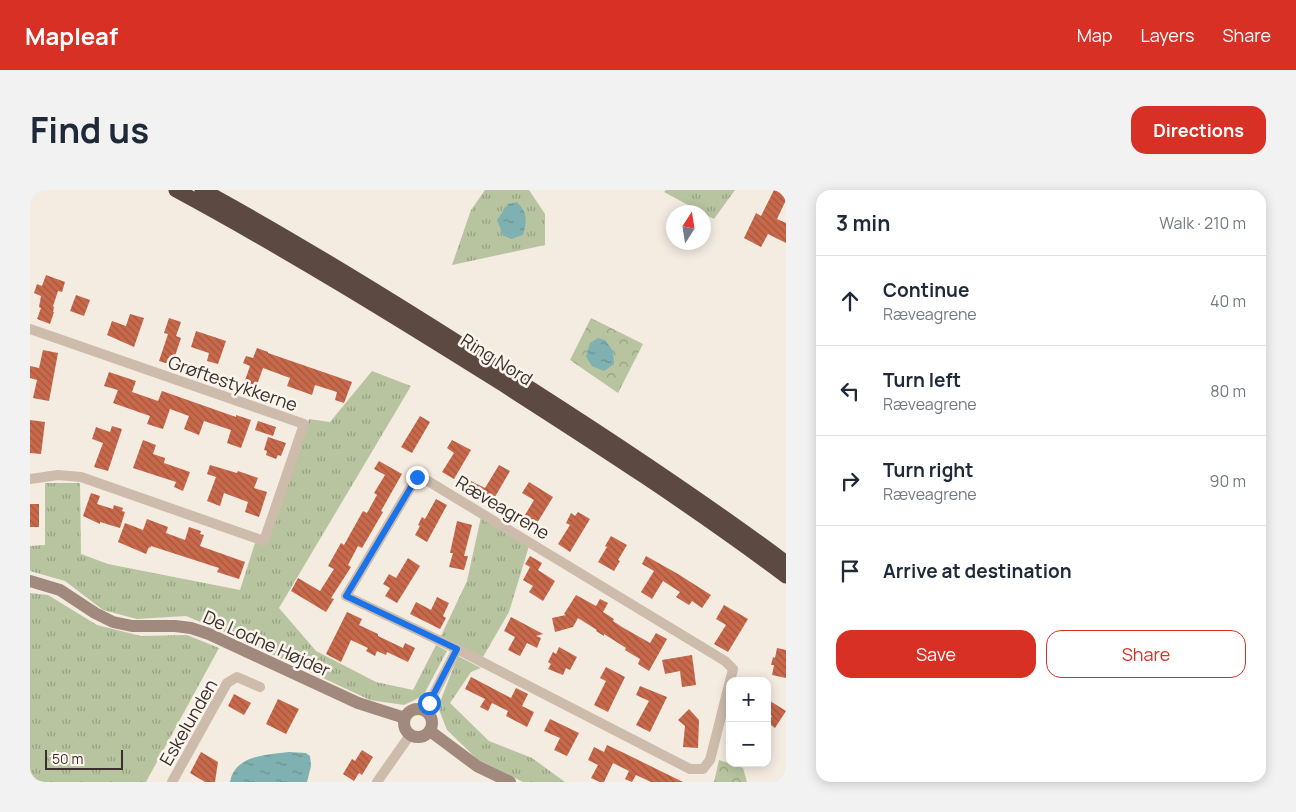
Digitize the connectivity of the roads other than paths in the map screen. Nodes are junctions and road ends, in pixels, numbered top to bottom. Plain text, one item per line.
1 (176, 190) edge
2 (202, 190) edge
3 (30, 329) edge
4 (30, 479) edge
5 (786, 563) edge
6 (786, 576) edge
7 (30, 581) edge
8 (457, 649) junction
9 (731, 677) edge
10 (260, 687) dead end
11 (726, 697) edge
12 (425, 711) junction
13 (405, 718) junction
14 (430, 731) junction
15 (410, 734) junction
16 (172, 782) edge
17 (377, 782) edge
18 (510, 782) edge

1 - 6 highway, Ring Nord
2 - 5 highway
3 - 4 street, Grøftestykkerne
7 - 13 street, De Lodne Højder
8 - 9 street, Ræveagrene
8 - 11 street, Ræveagrene
8 - 12 street
10 - 16 street, Eskelunden
12 - 13 street
12 - 14 street
13 - 15 street
14 - 15 street
14 - 18 street
15 - 17 street

